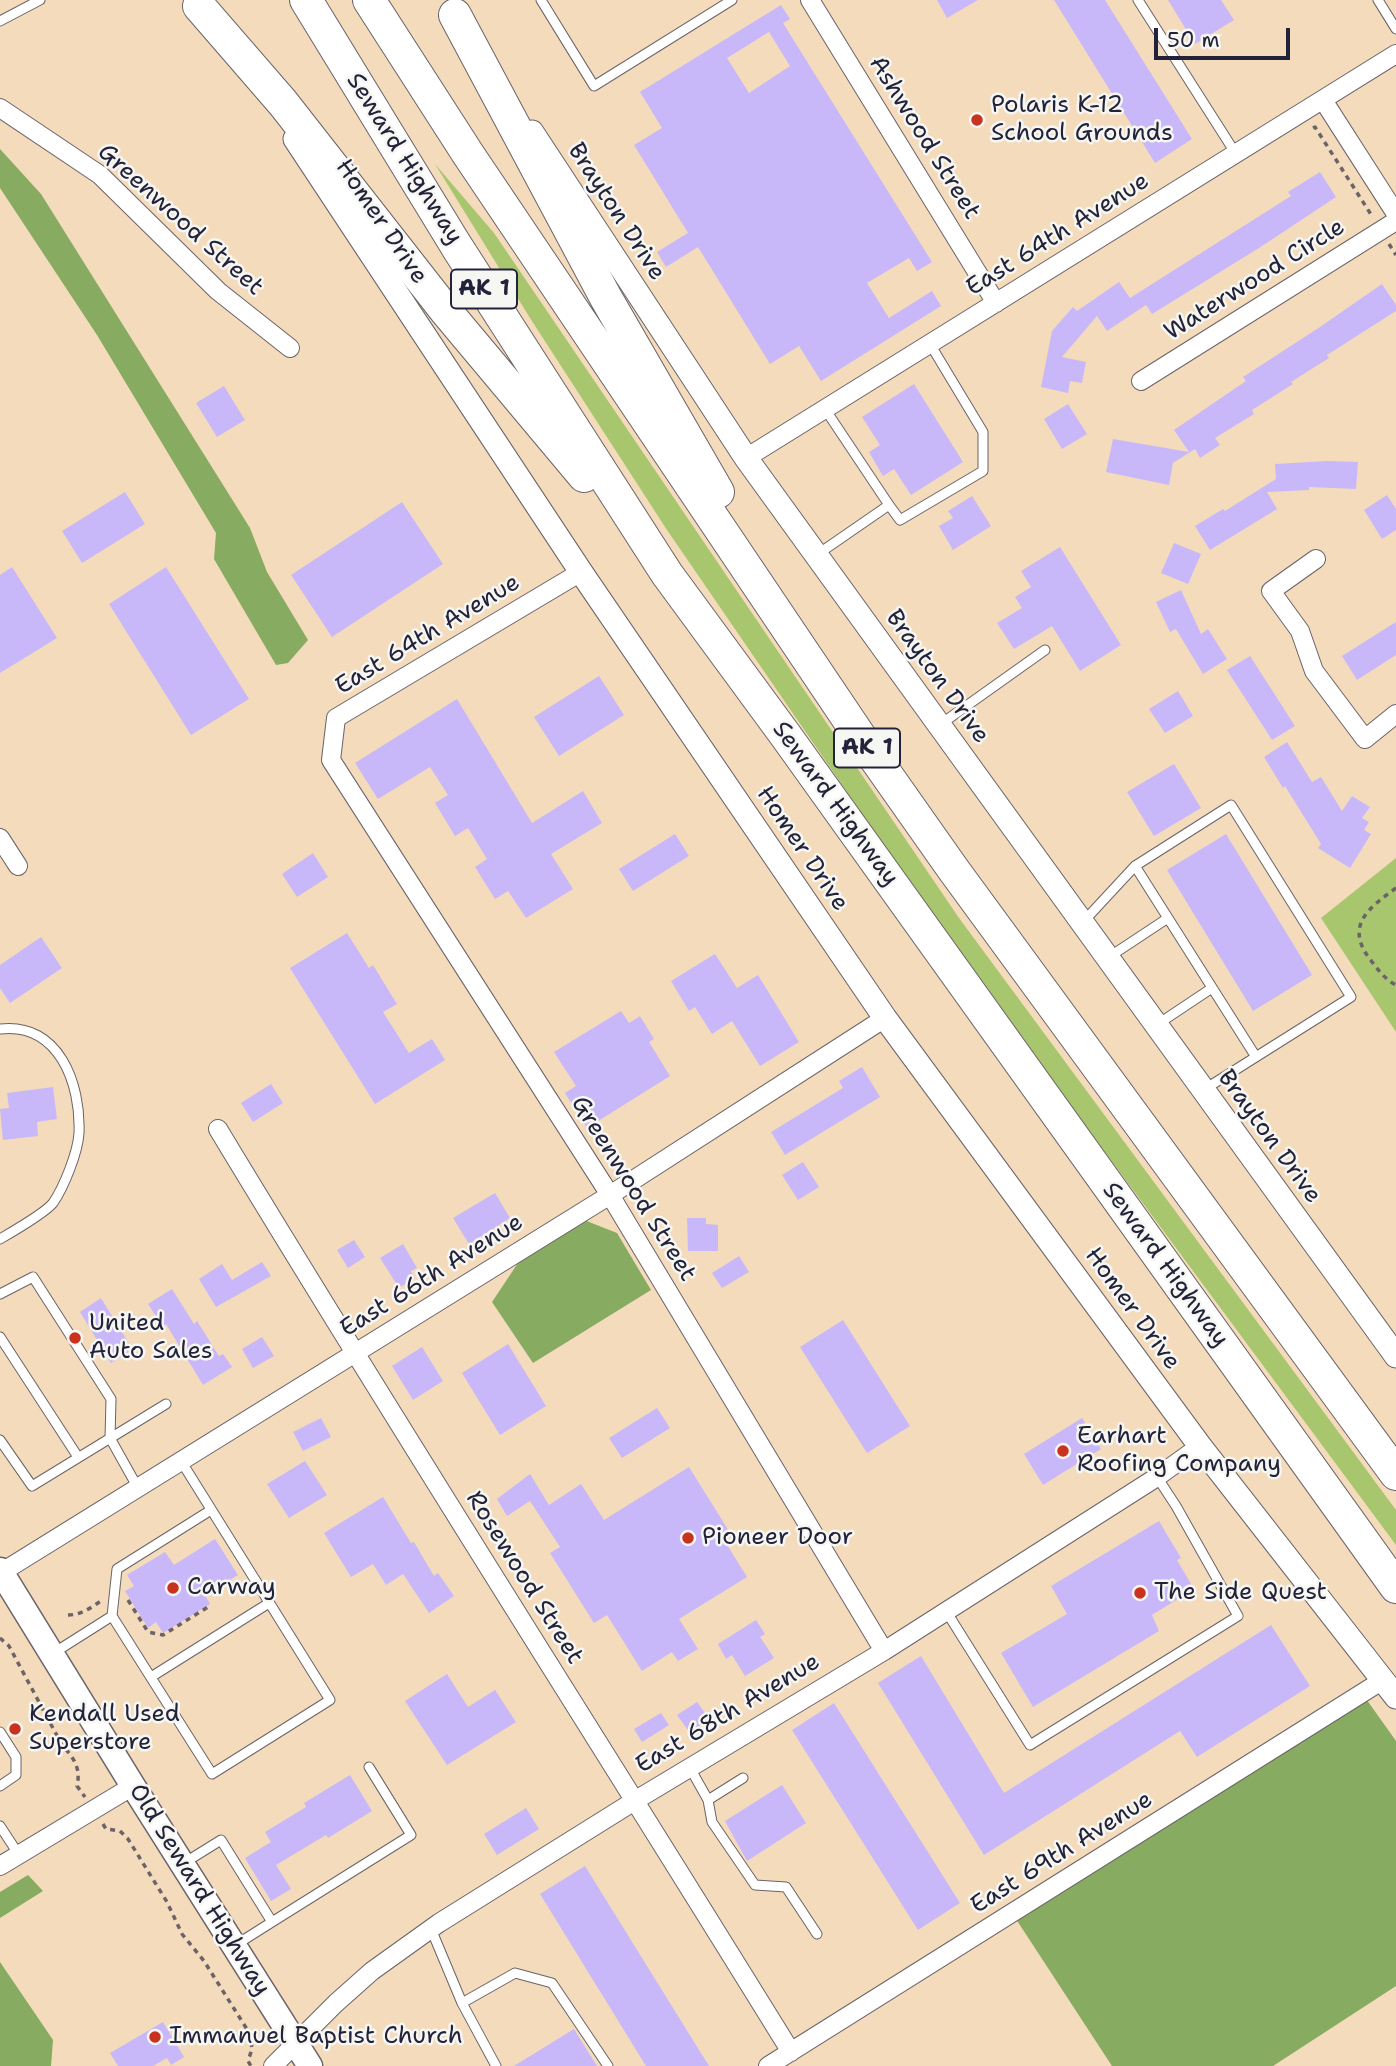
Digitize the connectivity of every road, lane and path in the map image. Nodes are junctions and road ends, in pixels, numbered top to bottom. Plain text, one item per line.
1 (40, 0) edge
2 (306, 0) edge
3 (369, 0) edge
4 (541, 0) edge
5 (732, 0) edge
6 (810, 0) edge
7 (1138, 0) edge
8 (1378, 0) edge
9 (199, 6) joint
10 (455, 15) joint
11 (0, 21) edge
12 (1396, 29) edge
13 (1396, 54) edge
14 (1323, 100) junction
15 (0, 108) edge
16 (1304, 134) dead end
17 (1236, 154) junction
18 (1396, 214) edge
19 (1388, 226) edge
20 (1396, 255) edge
21 (996, 303) junction
22 (930, 344) junction
23 (290, 348) dead end
24 (1140, 381) dead end
25 (825, 409) junction
26 (747, 458) junction
27 (889, 505) junction
28 (816, 555) junction
29 (1315, 559) dead end
30 (581, 572) junction
31 (667, 574) junction
32 (1045, 650) dead end
33 (1396, 714) edge
34 (940, 725) junction
35 (865, 744) junction
36 (331, 760) joint
37 (0, 838) edge
38 (18, 866) dead end
39 (1135, 866) junction
40 (1396, 888) edge
41 (1168, 918) junction
42 (1083, 923) junction
43 (1108, 958) junction
44 (1396, 985) edge
45 (1212, 988) junction
46 (885, 1018) junction
47 (1157, 1025) junction
48 (0, 1029) edge
49 (1256, 1056) junction
50 (1203, 1090) junction
51 (218, 1129) dead end
52 (610, 1195) junction
53 (0, 1239) edge
54 (0, 1294) edge
55 (0, 1337) edge
56 (1394, 1350) edge
57 (353, 1353) junction
58 (166, 1404) dead end
59 (110, 1438) junction
60 (0, 1440) edge
61 (1200, 1446) junction
62 (78, 1457) junction
63 (181, 1461) junction
64 (1396, 1474) edge
65 (1157, 1477) junction
66 (138, 1488) junction
67 (211, 1510) junction
68 (1, 1571) edge
69 (1396, 1587) edge
70 (125, 1595) dead end
71 (103, 1600) dead end
72 (269, 1603) junction
73 (208, 1607) dead end
74 (946, 1611) junction
75 (68, 1615) dead end
76 (112, 1616) junction
77 (0, 1638) edge
78 (884, 1651) junction
79 (51, 1654) junction
80 (151, 1677) junction
81 (1389, 1689) edge
82 (0, 1732) edge
83 (369, 1767) dead end
84 (690, 1768) junction
85 (743, 1778) dead end
86 (0, 1786) edge
87 (133, 1786) junction
88 (636, 1800) junction
89 (708, 1800) junction
90 (93, 1810) junction
91 (0, 1826) edge
92 (19, 1855) junction
93 (182, 1864) junction
94 (0, 1866) edge
95 (272, 1922) junction
96 (431, 1929) junction
97 (817, 1934) dead end
98 (234, 1946) junction
99 (462, 2003) junction
100 (296, 2043) junction
101 (790, 2052) junction
102 (251, 2066) edge
103 (273, 2066) edge
104 (310, 2066) edge
105 (496, 2066) edge
106 (608, 2066) edge
107 (768, 2066) edge

1 - 11 lane
2 - 31 highway, Seward Highway / AK 1
3 - 35 highway, AK 1
4 - 5 lane
6 - 21 street, Ashwood Street
7 - 17 lane
8 - 12 lane
9 - 30 street, Homer Drive
9 - 31 highway
10 - 26 street, Brayton Drive
10 - 35 highway
13 - 14 street, East 64th Avenue
14 - 17 street, East 64th Avenue
14 - 18 street
15 - 23 street, Greenwood Street
16 - 19 path
17 - 21 street, East 64th Avenue
19 - 20 path
19 - 24 street, Waterwood Circle
21 - 22 street, East 64th Avenue
22 - 25 street, East 64th Avenue
22 - 27 lane
25 - 26 street, East 64th Avenue
25 - 27 lane
26 - 28 street, Brayton Drive
27 - 28 lane
28 - 34 street, Brayton Drive
29 - 33 street
30 - 36 street, East 64th Avenue
30 - 46 street, Homer Drive
31 - 69 highway, Seward Highway / AK 1
32 - 34 lane
34 - 42 street, Brayton Drive
35 - 64 highway, AK 1
36 - 52 street, Greenwood Street
37 - 38 street
39 - 41 lane
39 - 42 lane
39 - 49 lane
40 - 44 path
41 - 43 lane
41 - 45 lane
42 - 43 street, Brayton Drive
43 - 47 street, Brayton Drive
45 - 47 lane
45 - 49 lane
46 - 52 street, East 66th Avenue
46 - 61 street, Homer Drive
47 - 50 street, Brayton Drive
48 - 53 lane
49 - 50 lane
50 - 56 street, Brayton Drive
51 - 57 street, Rosewood Street
52 - 57 street, East 66th Avenue
52 - 78 street, Greenwood Street
54 - 59 lane
55 - 62 lane
57 - 63 street, East 66th Avenue
57 - 88 street, Rosewood Street
58 - 59 lane
59 - 62 lane
59 - 66 lane
60 - 62 lane
61 - 65 street, East 68th Avenue
61 - 81 street, Homer Drive
63 - 66 street, East 66th Avenue
63 - 67 lane
65 - 74 street, East 68th Avenue
65 - 74 lane
66 - 68 street, East 66th Avenue
67 - 72 lane
67 - 76 lane
68 - 79 main road, Old Seward Highway
70 - 73 path
71 - 75 path
72 - 80 lane
72 - 80 lane
74 - 78 street, East 68th Avenue
76 - 79 lane
76 - 80 lane
77 - 90 path
78 - 84 street, East 68th Avenue
79 - 87 main road, Old Seward Highway
81 - 101 street, East 69th Avenue
82 - 86 lane
83 - 95 lane
84 - 88 street, East 68th Avenue
84 - 89 lane
85 - 89 lane
87 - 90 street
87 - 93 main road, Old Seward Highway
88 - 96 street, East 68th Avenue
88 - 101 street, Rosewood Street
89 - 97 lane
90 - 92 street
90 - 102 path
91 - 92 lane
92 - 94 street
93 - 95 lane
93 - 98 main road, Old Seward Highway
95 - 98 lane
96 - 99 lane
96 - 100 street, East 68th Avenue
98 - 100 main road, Old Seward Highway
99 - 105 lane
99 - 106 lane
100 - 103 street, East 68th Avenue
100 - 104 main road, Old Seward Highway
101 - 107 street, East 69th Avenue

